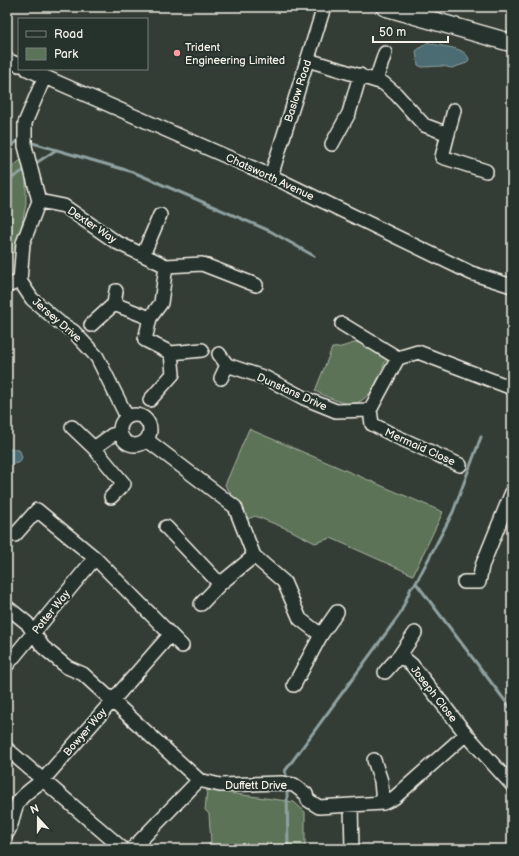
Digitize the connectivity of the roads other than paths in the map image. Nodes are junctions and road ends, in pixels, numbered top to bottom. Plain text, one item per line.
1 (324, 7) edge
2 (384, 7) edge
3 (512, 43) edge
4 (385, 53) dead end
5 (7, 60) edge
6 (308, 60) junction
7 (18, 65) edge
8 (29, 70) edge
9 (360, 75) junction
10 (44, 78) junction
11 (376, 80) junction
12 (454, 110) dead end
13 (448, 134) junction
14 (332, 144) dead end
15 (486, 171) dead end
16 (271, 176) junction
17 (39, 201) junction
18 (160, 215) dead end
19 (143, 255) junction
20 (166, 266) junction
21 (20, 281) junction
22 (256, 285) dead end
23 (7, 286) edge
24 (512, 286) edge
25 (150, 318) junction
26 (342, 324) dead end
27 (91, 325) dead end
28 (202, 350) dead end
29 (171, 354) junction
30 (219, 354) dead end
31 (398, 358) junction
32 (227, 366) junction
33 (221, 378) dead end
34 (512, 388) edge
35 (150, 400) dead end
36 (370, 410) junction
37 (127, 417) junction
38 (72, 427) dead end
39 (120, 433) junction
40 (148, 440) junction
41 (94, 448) junction
42 (460, 465) dead end
43 (512, 492) edge
44 (111, 497) dead end
45 (166, 528) dead end
46 (15, 535) dead end
47 (254, 556) junction
48 (95, 558) junction
49 (464, 582) dead end
50 (220, 584) junction
51 (201, 604) dead end
52 (7, 607) edge
53 (337, 612) dead end
54 (34, 633) junction
55 (415, 633) dead end
56 (170, 635) junction
57 (321, 635) junction
58 (182, 646) dead end
59 (400, 655) junction
60 (7, 665) edge
61 (385, 672) dead end
62 (294, 685) dead end
63 (113, 700) junction
64 (466, 734) junction
65 (7, 749) edge
66 (374, 760) dead end
67 (43, 780) junction
68 (199, 780) junction
69 (512, 785) edge
70 (383, 803) junction
71 (351, 806) junction
72 (7, 833) edge
73 (123, 849) edge
74 (132, 849) edge
75 (352, 849) edge

1 - 6 street, Baslow Road
2 - 3 main road
4 - 11 street
5 - 7 street
6 - 9 street
6 - 16 street, Baslow Road
8 - 10 street, Chatsworth Avenue
9 - 11 street
9 - 14 street
10 - 16 street, Chatsworth Avenue
10 - 17 street
11 - 13 street
12 - 13 street
13 - 15 street
16 - 24 street, Chatsworth Avenue
17 - 19 street, Dexter Way
17 - 21 street
18 - 19 street
19 - 20 street, Dexter Way
20 - 22 street, Dexter Way
20 - 25 street
21 - 23 street
21 - 37 street, Jersey Drive
25 - 27 street
25 - 29 street
26 - 31 street
28 - 29 street
29 - 35 street
30 - 32 street
31 - 34 street
31 - 36 street
32 - 33 street
32 - 36 street, Dunstans Drive
36 - 42 street, Mermaid Close
37 - 39 street
37 - 40 street
38 - 41 street
39 - 40 street
39 - 41 street
40 - 47 street
41 - 44 street
43 - 49 street
45 - 50 street
46 - 48 street
47 - 50 street
47 - 57 street
48 - 54 street, Potter Way
48 - 56 street
50 - 51 street
52 - 54 street, Duffett Drive
53 - 57 street
54 - 60 street, Potter Way
54 - 63 street, Duffett Drive
55 - 59 street
56 - 58 street
56 - 63 street, Bowyer Way
57 - 62 street
59 - 61 street
59 - 64 street, Joseph Close
63 - 67 street, Bowyer Way
63 - 68 street, Duffett Drive
64 - 69 street, Joseph Close
64 - 70 street, Duffett Drive
65 - 67 street
66 - 70 street
67 - 72 street, Bowyer Way
67 - 73 street
68 - 71 street, Duffett Drive
68 - 74 street
70 - 71 street, Duffett Drive
71 - 75 street

